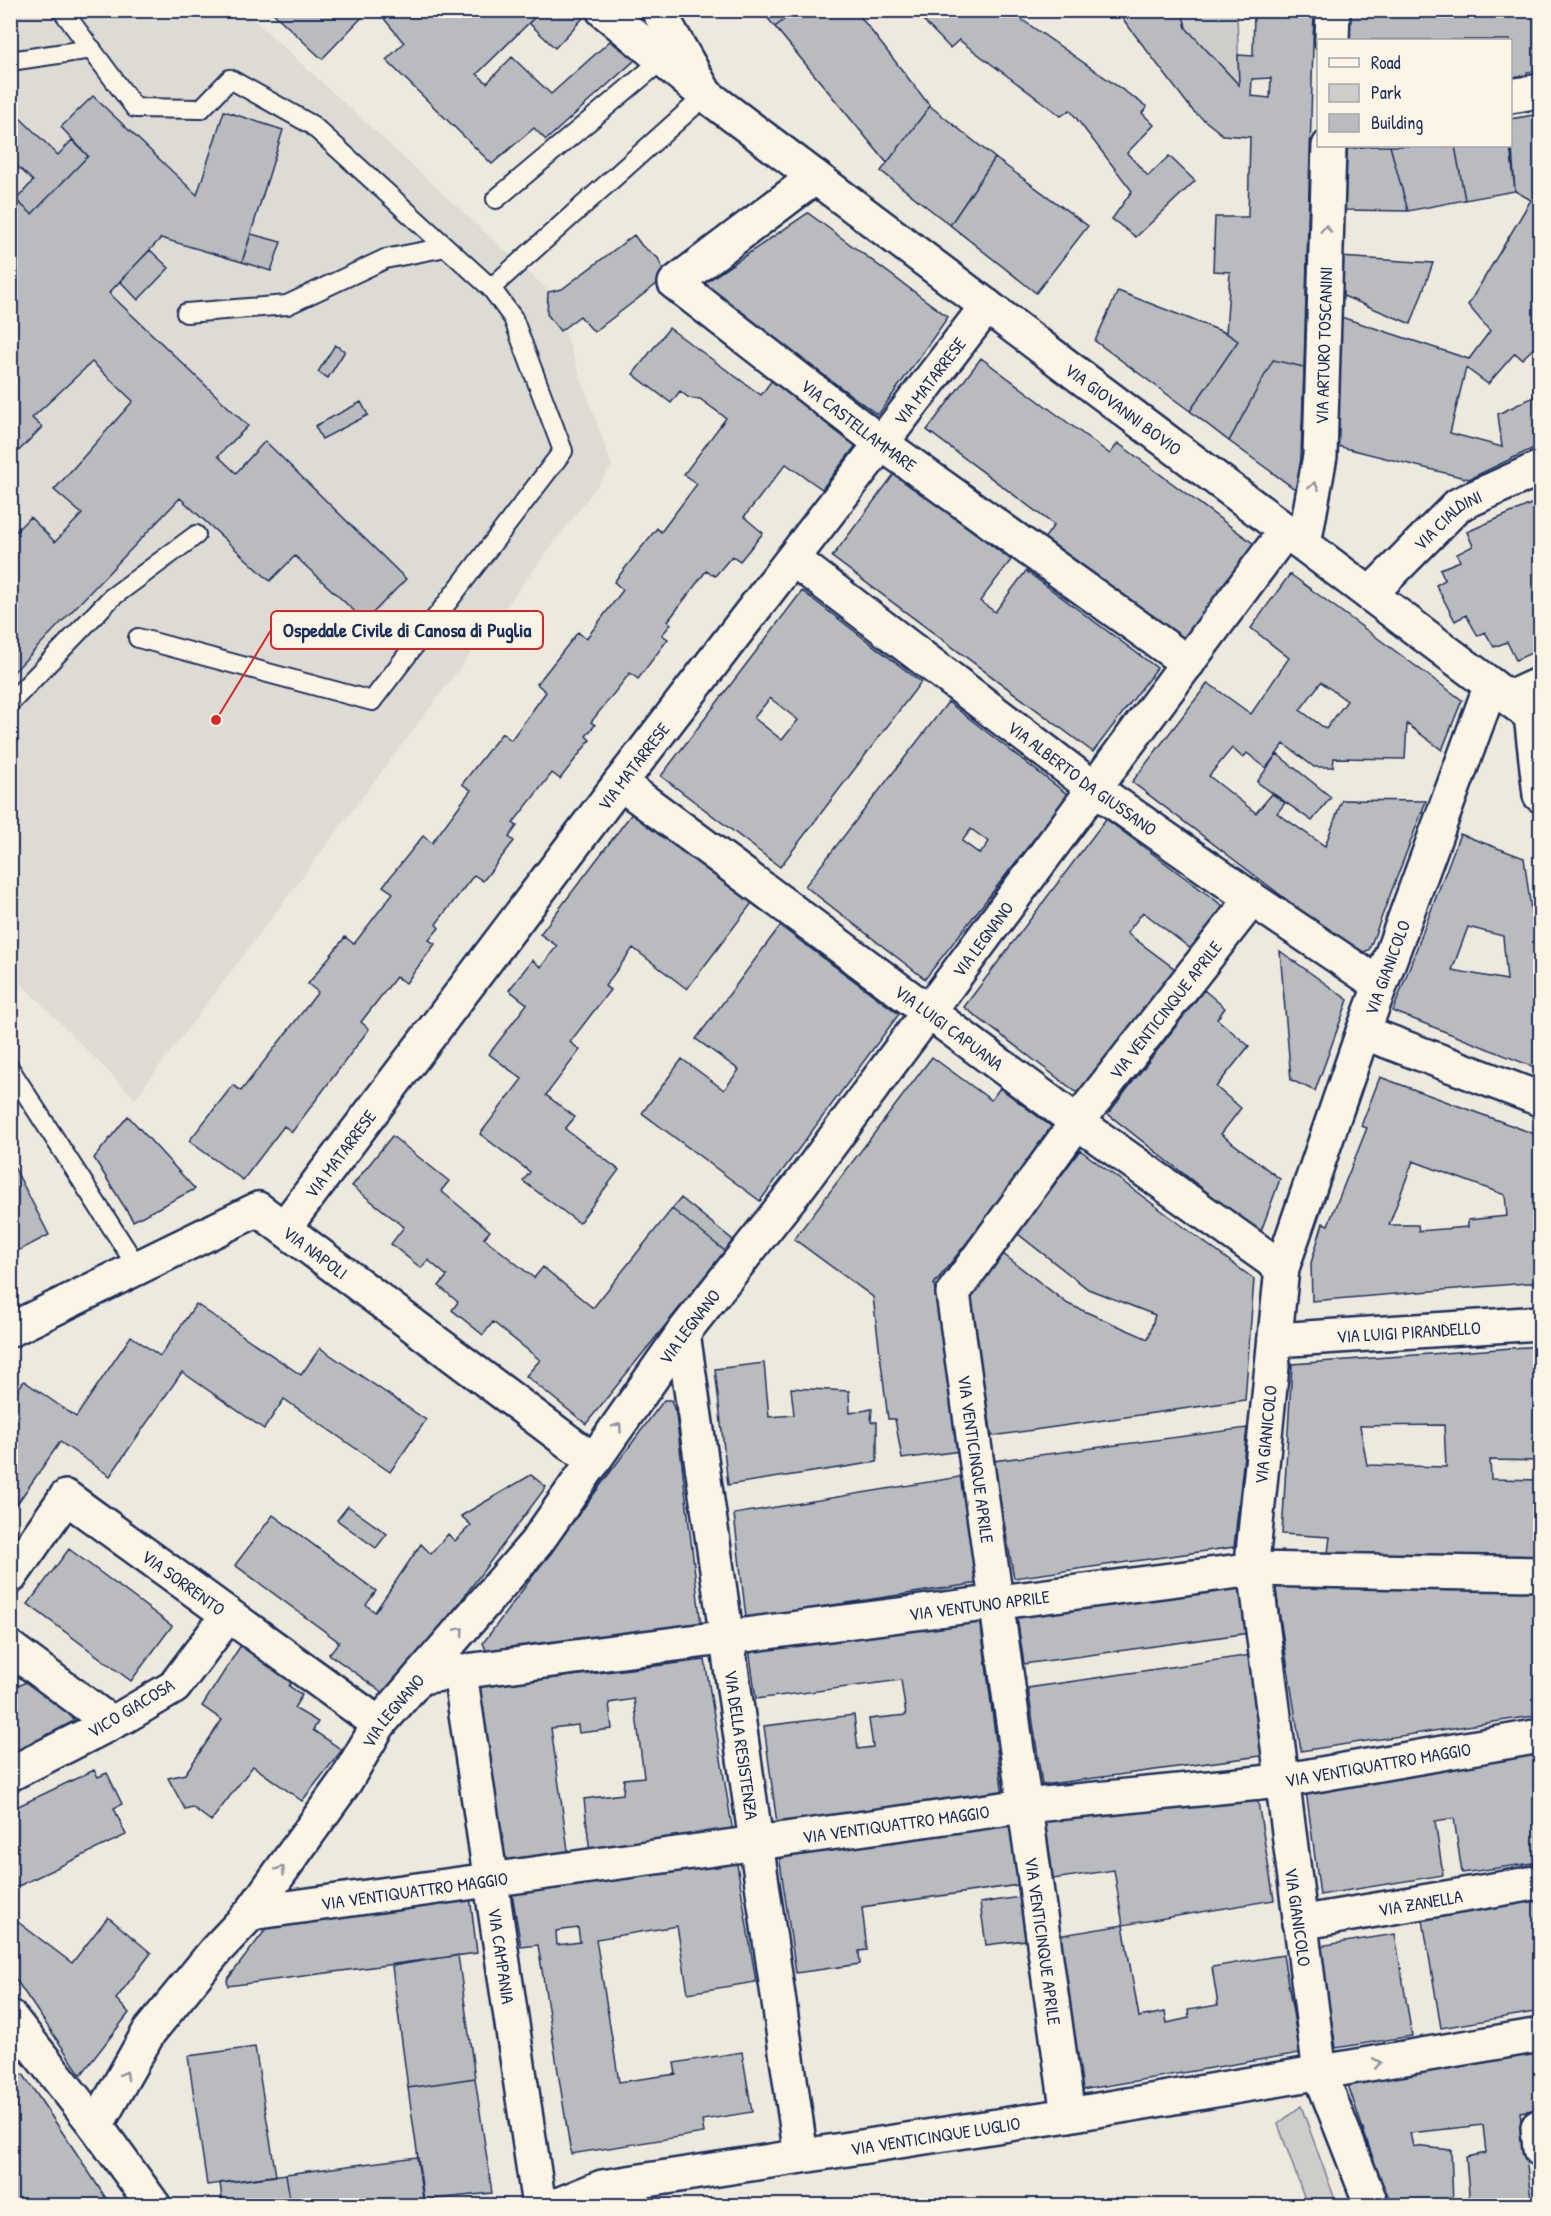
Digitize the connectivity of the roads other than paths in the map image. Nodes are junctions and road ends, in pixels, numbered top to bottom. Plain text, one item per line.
1 (62, 10) edge
2 (603, 10) edge
3 (658, 10) edge
4 (1333, 10) edge
5 (1332, 39) edge
6 (92, 49) junction
7 (662, 60) junction
8 (10, 61) edge
9 (1540, 91) edge
10 (706, 96) junction
11 (1512, 96) edge
12 (1329, 147) edge
13 (815, 177) junction
14 (496, 199) dead end
15 (446, 247) junction
16 (491, 288) junction
17 (987, 306) junction
18 (186, 313) dead end
19 (881, 443) junction
20 (1540, 468) edge
21 (195, 535) dead end
22 (1295, 537) junction
23 (793, 559) junction
24 (1370, 594) junction
25 (138, 638) dead end
26 (1188, 663) junction
27 (1540, 684) edge
28 (10, 703) edge
29 (1518, 705) edge
30 (620, 783) junction
31 (1095, 789) junction
32 (1540, 795) edge
33 (1252, 899) junction
34 (1380, 985) junction
35 (929, 1011) junction
36 (1363, 1032) junction
37 (10, 1069) edge
38 (1540, 1099) edge
39 (1077, 1122) junction
40 (284, 1228) junction
41 (138, 1268) junction
42 (1282, 1268) junction
43 (1540, 1323) edge
44 (10, 1330) edge
45 (683, 1333) junction
46 (1275, 1340) junction
47 (594, 1461) junction
48 (1255, 1569) junction
49 (1540, 1574) edge
50 (10, 1577) edge
51 (996, 1601) junction
52 (228, 1615) junction
53 (727, 1640) junction
54 (10, 1648) edge
55 (460, 1673) junction
56 (420, 1677) junction
57 (111, 1723) junction
58 (380, 1724) junction
59 (1540, 1736) edge
60 (10, 1774) edge
61 (1281, 1781) junction
62 (1024, 1806) junction
63 (755, 1845) junction
64 (490, 1881) junction
65 (1540, 1882) edge
66 (250, 1913) junction
67 (1299, 1923) junction
68 (10, 2017) edge
69 (1540, 2036) edge
70 (1320, 2073) junction
71 (1068, 2115) junction
72 (96, 2126) junction
73 (801, 2157) junction
74 (154, 2205) edge
75 (539, 2205) edge
76 (555, 2205) edge
77 (1372, 2205) edge

1 - 6 lane
2 - 7 street, VIA GIOVANNI BOVIO
3 - 10 street
4 - 5 street
6 - 8 lane
6 - 15 lane
7 - 10 street, VIA GIOVANNI BOVIO
7 - 14 lane
9 - 11 street
10 - 13 street, VIA GIOVANNI BOVIO
10 - 16 lane
22 -> 12 street, VIA ARTURO TOSCANINI
13 - 17 street, VIA GIOVANNI BOVIO
13 - 19 street, VIA CASTELLAMMARE
15 - 16 lane
15 - 18 lane
16 - 25 lane
17 - 19 street, VIA MATARRESE
17 - 22 street, VIA GIOVANNI BOVIO
19 - 23 street, VIA MATARRESE
19 - 26 street, VIA CASTELLAMMARE
20 - 24 street, VIA CIALDINI
21 - 28 lane
22 - 24 street, VIA GIOVANNI BOVIO
22 - 26 street, VIA LEGNANO
23 - 30 street, VIA MATARRESE
23 - 31 street, VIA ALBERTO DA GIUSSANO
24 - 29 street, VIA GIOVANNI BOVIO
26 - 31 street, VIA LEGNANO
27 - 29 street
29 - 32 street
29 - 34 street, VIA GIANICOLO
30 - 35 street, VIA LUIGI CAPUANA
30 - 40 street, VIA MATARRESE
31 - 33 street, VIA ALBERTO DA GIUSSANO
31 - 35 street, VIA LEGNANO
33 - 34 street, VIA ALBERTO DA GIUSSANO
33 - 39 street, VIA VENTICINQUE APRILE
34 - 36 street, VIA GIANICOLO
35 - 39 street, VIA LUIGI CAPUANA
35 - 45 street, VIA LEGNANO
36 - 38 street
36 - 42 street, VIA GIANICOLO
37 - 41 lane
39 - 42 street, VIA LUIGI CAPUANA
39 - 51 street, VIA VENTICINQUE APRILE
40 - 41 street, VIA NAPOLI
40 - 47 street, VIA NAPOLI
41 - 44 street, VIA NAPOLI
42 - 46 street, VIA GIANICOLO
43 - 46 street, VIA LUIGI PIRANDELLO
47 -> 45 street, VIA LEGNANO
45 - 53 street, VIA DELLA RESISTENZA
46 - 48 street, VIA GIANICOLO
56 -> 47 street, VIA LEGNANO
48 - 49 street, VIA VENTUNO APRILE
48 - 51 street, VIA VENTUNO APRILE
48 - 61 street, VIA GIANICOLO
50 - 52 street, VIA SORRENTO
51 - 53 street, VIA VENTUNO APRILE
51 - 62 street, VIA VENTICINQUE APRILE
52 - 57 street, VICO GIACOSA
52 - 58 street, VIA SORRENTO
53 - 55 street, VIA VENTUNO APRILE
53 - 63 street, VIA DELLA RESISTENZA
54 - 57 street
55 - 56 street, VIA VENTUNO APRILE
55 - 64 street, VIA CAMPANIA
56 - 58 street, VIA LEGNANO
57 - 60 street, VICO GIACOSA
66 -> 58 street, VIA LEGNANO
59 - 61 street, VIA VENTIQUATTRO MAGGIO
61 - 62 street, VIA VENTIQUATTRO MAGGIO
61 - 67 street, VIA GIANICOLO
62 - 63 street, VIA VENTIQUATTRO MAGGIO
62 - 71 street, VIA VENTICINQUE APRILE
63 - 64 street, VIA VENTIQUATTRO MAGGIO
63 - 73 street, VIA DELLA RESISTENZA
64 - 66 street, VIA VENTIQUATTRO MAGGIO
64 - 75 street, VIA CAMPANIA
65 - 67 street, VIA ZANELLA
72 -> 66 street, VIA LEGNANO
67 - 70 street, VIA GIANICOLO
68 - 72 street
70 -> 69 street, VIA VENTICINQUE LUGLIO
70 - 71 street, VIA VENTICINQUE LUGLIO
70 - 77 street, VIA GIANICOLO
71 - 73 street, VIA VENTICINQUE LUGLIO
72 - 74 street
73 - 76 street, VIA VENTICINQUE LUGLIO

